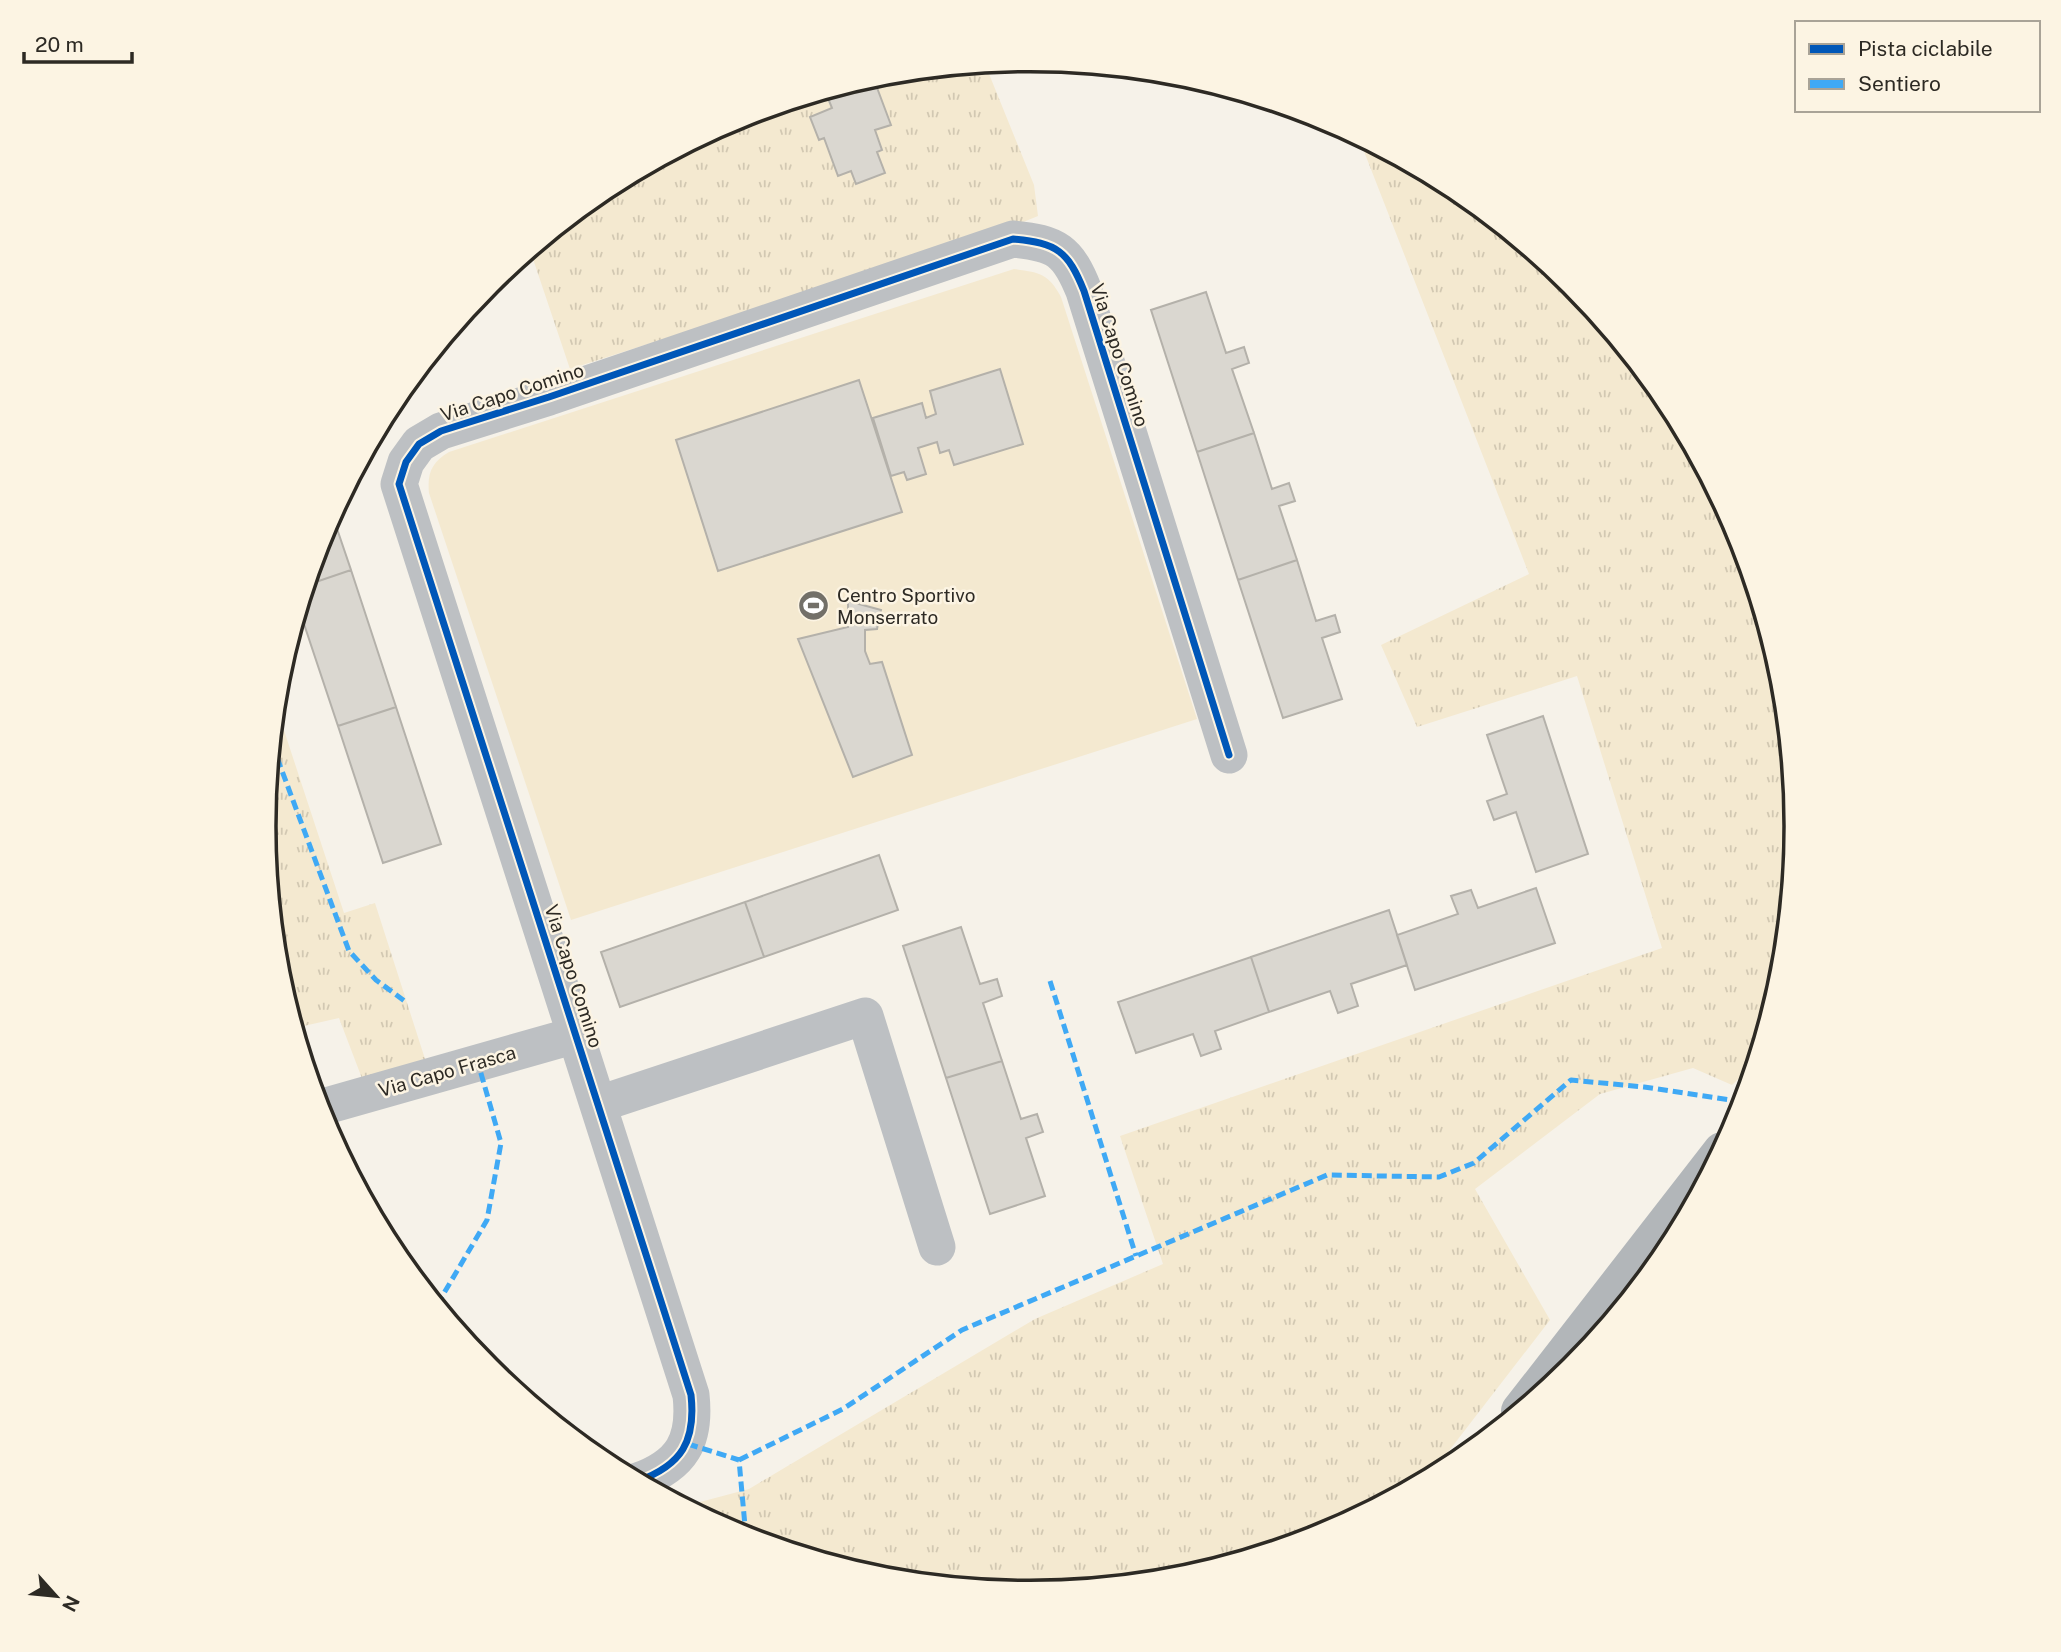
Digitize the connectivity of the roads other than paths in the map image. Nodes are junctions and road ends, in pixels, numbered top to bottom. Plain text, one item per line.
1 (1229, 755) dead end
2 (576, 1035) junction
3 (599, 1104) junction
4 (330, 1105) edge
5 (1664, 1236) edge
6 (937, 1247) dead end
7 (1646, 1262) edge
8 (1630, 1284) edge
9 (1575, 1348) edge
10 (648, 1476) edge

1 - 2 street, Via Capo Comino
2 - 3 street, Via Capo Comino
2 - 4 street, Via Capo Frasca
3 - 6 street
3 - 10 street, Via Capo Comino
5 - 7 street
8 - 9 street

